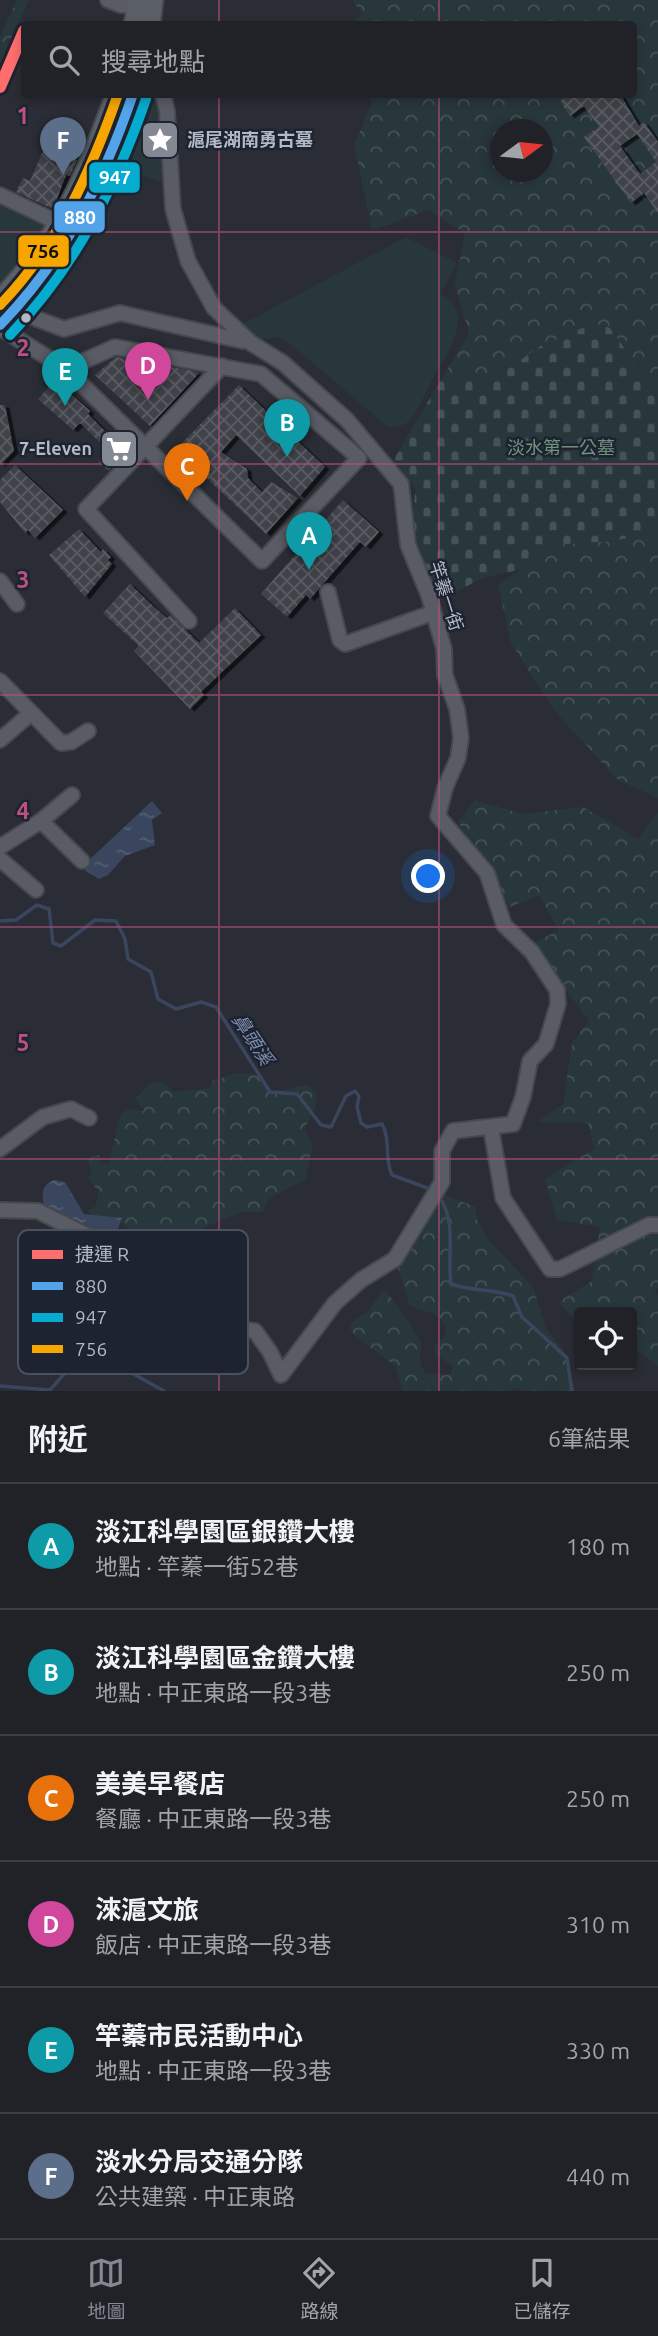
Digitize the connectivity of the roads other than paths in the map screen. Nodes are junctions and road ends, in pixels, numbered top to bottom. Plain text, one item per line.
1 (108, 0) edge
2 (141, 8) edge
3 (115, 98) edge
4 (132, 98) edge
5 (164, 98) edge
6 (0, 195) edge
7 (69, 228) junction
8 (8, 305) edge
9 (0, 327) edge
10 (243, 341) dead end
11 (222, 366) junction
12 (66, 369) junction
13 (146, 447) junction
14 (0, 581) edge
15 (328, 592) dead end
16 (17, 604) dead end
17 (432, 613) junction
18 (189, 621) dead end
19 (0, 681) edge
20 (30, 714) junction
21 (89, 731) dead end
22 (0, 740) edge
23 (72, 794) dead end
24 (41, 821) junction
25 (0, 847) edge
26 (0, 859) edge
27 (82, 860) dead end
28 (36, 890) dead end
29 (89, 1118) dead end
30 (491, 1128) junction
31 (0, 1149) edge
32 (0, 1210) edge
33 (658, 1225) edge
34 (76, 1230) edge
35 (248, 1330) edge

1 - 2 street
3 - 7 main road
4 - 7 main road
5 - 17 street, 竿蓁一街
6 - 7 street
7 - 8 main road
8 - 9 main road
8 - 10 street
9 - 12 street
11 - 12 street
11 - 13 street
11 - 13 street
12 - 13 street
13 - 18 street
14 - 16 street
15 - 17 street
17 - 30 street, 竿蓁一街
19 - 20 street
20 - 21 street
20 - 22 street
23 - 24 street
24 - 25 street
24 - 27 street
26 - 28 street
29 - 31 street
30 - 33 street
30 - 35 street
32 - 34 street

